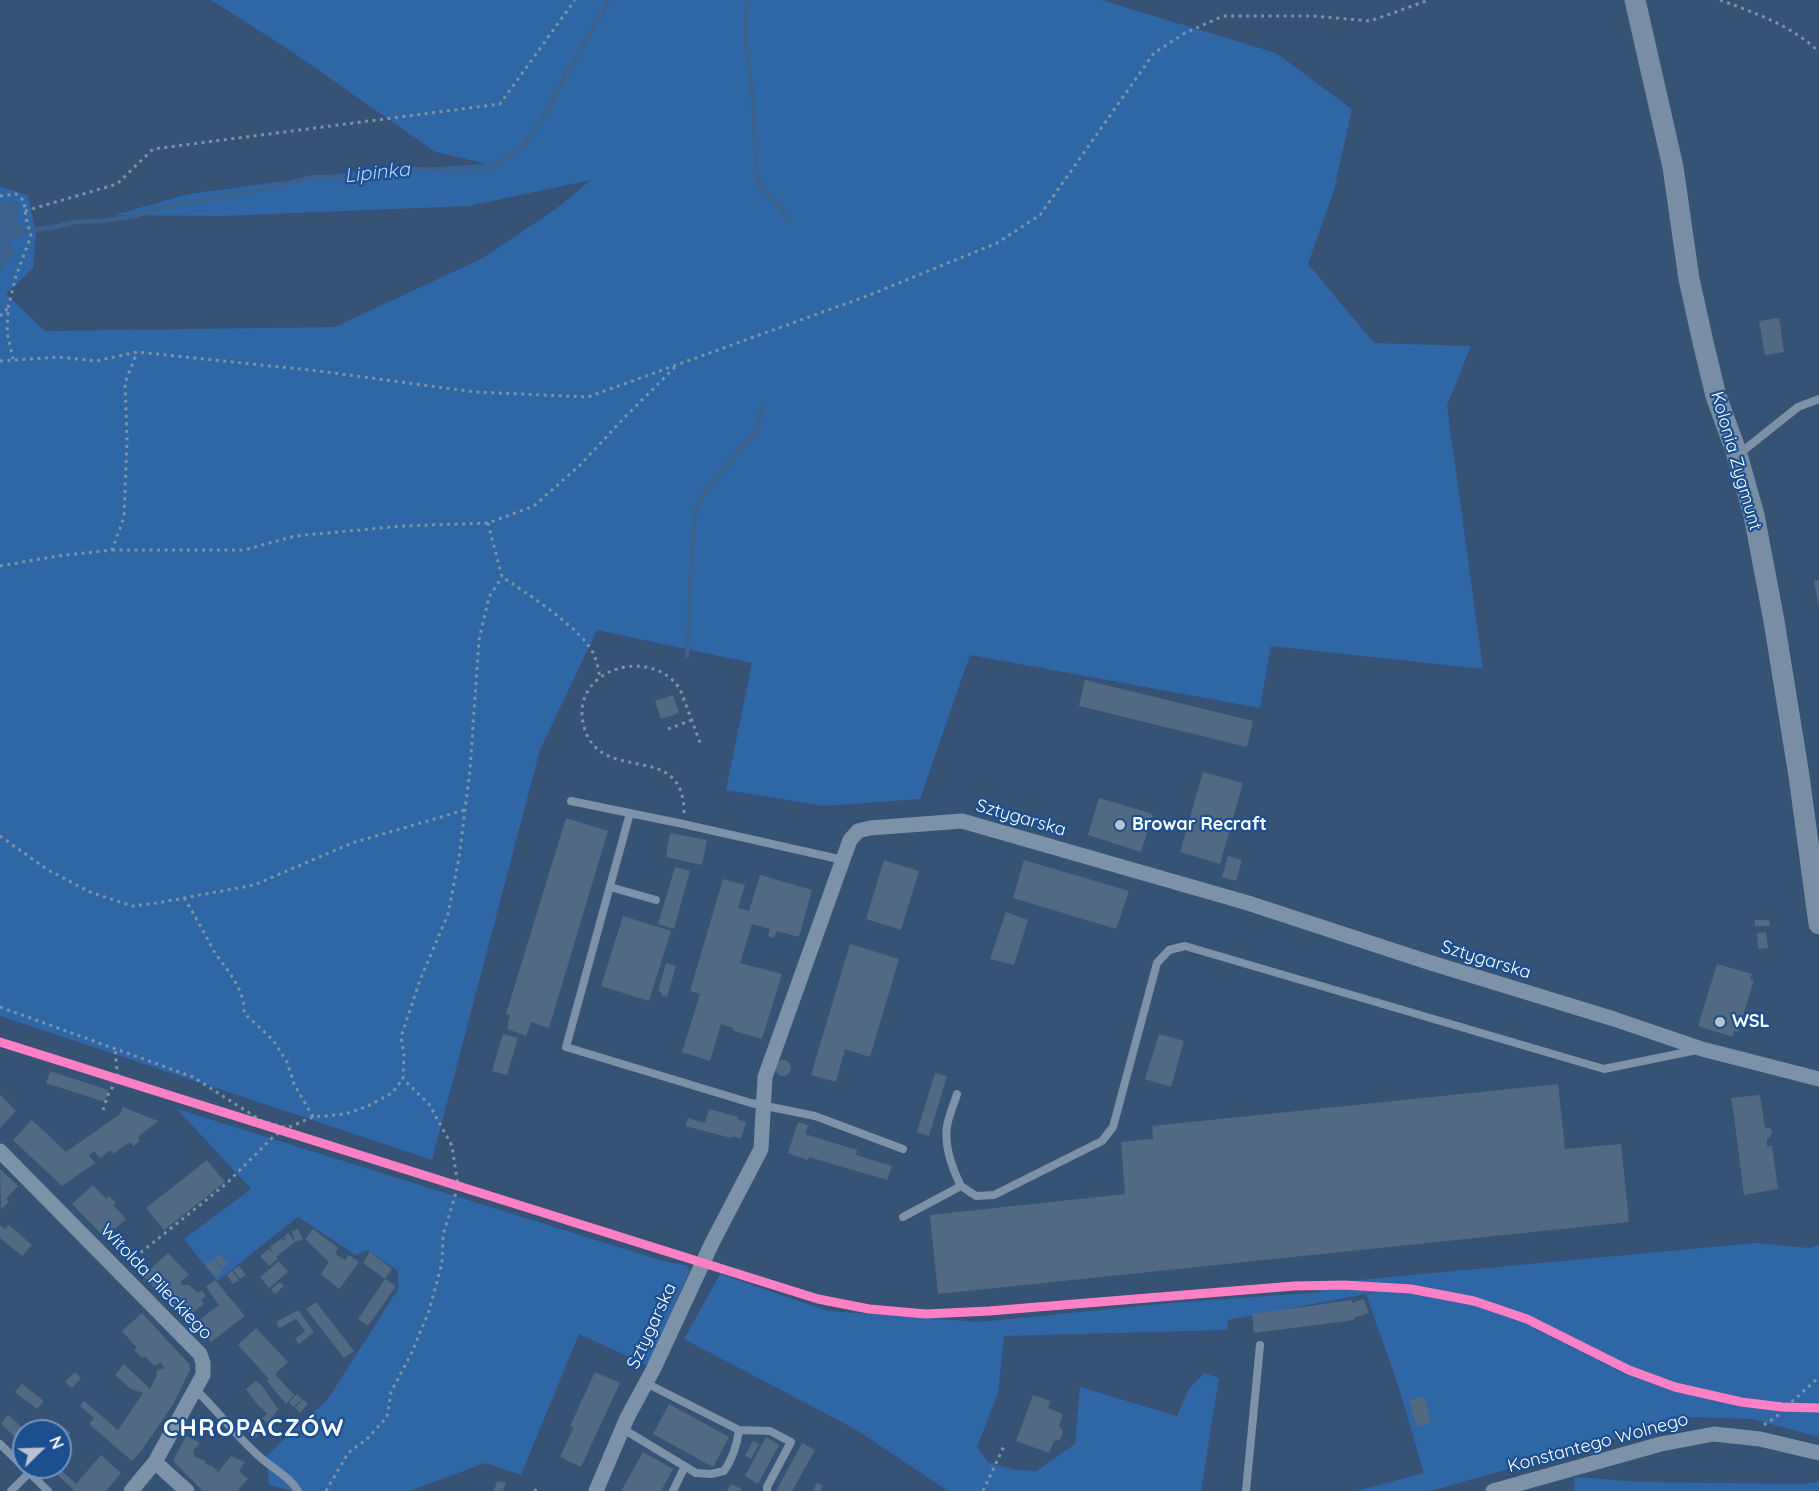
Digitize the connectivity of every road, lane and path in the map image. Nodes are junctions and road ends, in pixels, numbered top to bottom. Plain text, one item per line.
1 (575, 0) edge
2 (1429, 0) edge
3 (1635, 0) edge
4 (1720, 0) edge
5 (1819, 52) edge
6 (0, 196) edge
7 (25, 211) junction
8 (8, 309) junction
9 (0, 314) edge
10 (137, 352) junction
11 (13, 360) junction
12 (0, 361) edge
13 (679, 364) junction
14 (1819, 399) edge
15 (1737, 456) junction
16 (488, 523) junction
17 (112, 550) junction
18 (0, 567) edge
19 (502, 577) junction
20 (600, 677) junction
21 (692, 720) junction
22 (669, 729) dead end
23 (701, 745) dead end
24 (571, 801) dead end
25 (465, 810) junction
26 (630, 813) junction
27 (683, 824) junction
28 (0, 836) edge
29 (843, 860) junction
30 (610, 887) junction
31 (184, 897) junction
32 (656, 900) dead end
33 (1819, 924) edge
34 (0, 1007) edge
35 (115, 1048) junction
36 (1702, 1049) junction
37 (403, 1079) junction
38 (1819, 1079) edge
39 (957, 1094) dead end
40 (764, 1105) junction
41 (104, 1110) dead end
42 (313, 1117) junction
43 (287, 1128) junction
44 (903, 1149) dead end
45 (0, 1151) edge
46 (961, 1186) junction
47 (903, 1217) dead end
48 (126, 1264) dead end
49 (1260, 1345) dead end
50 (1819, 1377) edge
51 (646, 1383) junction
52 (195, 1389) junction
53 (1763, 1426) dead end
54 (623, 1429) junction
55 (739, 1430) junction
56 (0, 1444) edge
57 (1005, 1444) dead end
58 (1819, 1453) edge
59 (12, 1456) edge
60 (155, 1462) junction
61 (685, 1466) junction
62 (23, 1479) edge
63 (35, 1479) edge
64 (1534, 1486) edge
65 (11, 1491) edge
66 (48, 1491) edge
67 (131, 1491) edge
68 (186, 1491) edge
69 (298, 1491) edge
70 (326, 1491) edge
71 (596, 1491) edge
72 (673, 1491) edge
73 (767, 1491) edge
74 (983, 1491) edge
75 (1246, 1491) edge
76 (1492, 1491) edge

1 - 7 path
2 - 13 path
3 - 15 street, Kolonia Zygmunt
4 - 5 path
6 - 7 path
7 - 8 path
8 - 9 path
8 - 11 path
10 - 11 path
10 - 13 path
10 - 17 path
11 - 12 path
13 - 16 path
14 - 15 lane
15 - 33 street, Kolonia Zygmunt
16 - 17 path
16 - 19 path
17 - 18 path
19 - 20 path
19 - 25 path
20 - 21 path
20 - 27 path
21 - 22 path
21 - 23 path
24 - 26 lane
25 - 31 path
25 - 37 path
26 - 27 lane
26 - 30 lane
27 - 29 lane
28 - 31 path
29 - 36 street, Sztygarska
29 - 40 street, Sztygarska
30 - 32 lane
30 - 40 lane
31 - 42 path
34 - 35 path
35 - 41 path
35 - 43 path
36 - 38 street, Sztygarska
36 - 46 lane
37 - 42 path
37 - 70 path
39 - 46 lane
40 - 44 lane
40 - 51 street, Sztygarska
42 - 43 path
43 - 48 path
45 - 52 street, Witolda Pileckiego
46 - 47 lane
49 - 75 lane
50 - 53 path
51 - 54 street, Sztygarska
51 - 55 lane
52 - 60 street, Witolda Pileckiego
52 - 69 lane
54 - 61 lane
54 - 71 street, Sztygarska
55 - 61 lane
55 - 73 lane
56 - 59 lane
57 - 74 path
58 - 64 street, Konstantego Wolnego
60 - 67 street, Witolda Pileckiego
60 - 68 street
61 - 72 lane
62 - 65 lane
63 - 66 lane
64 - 76 street, Konstantego Wolnego

